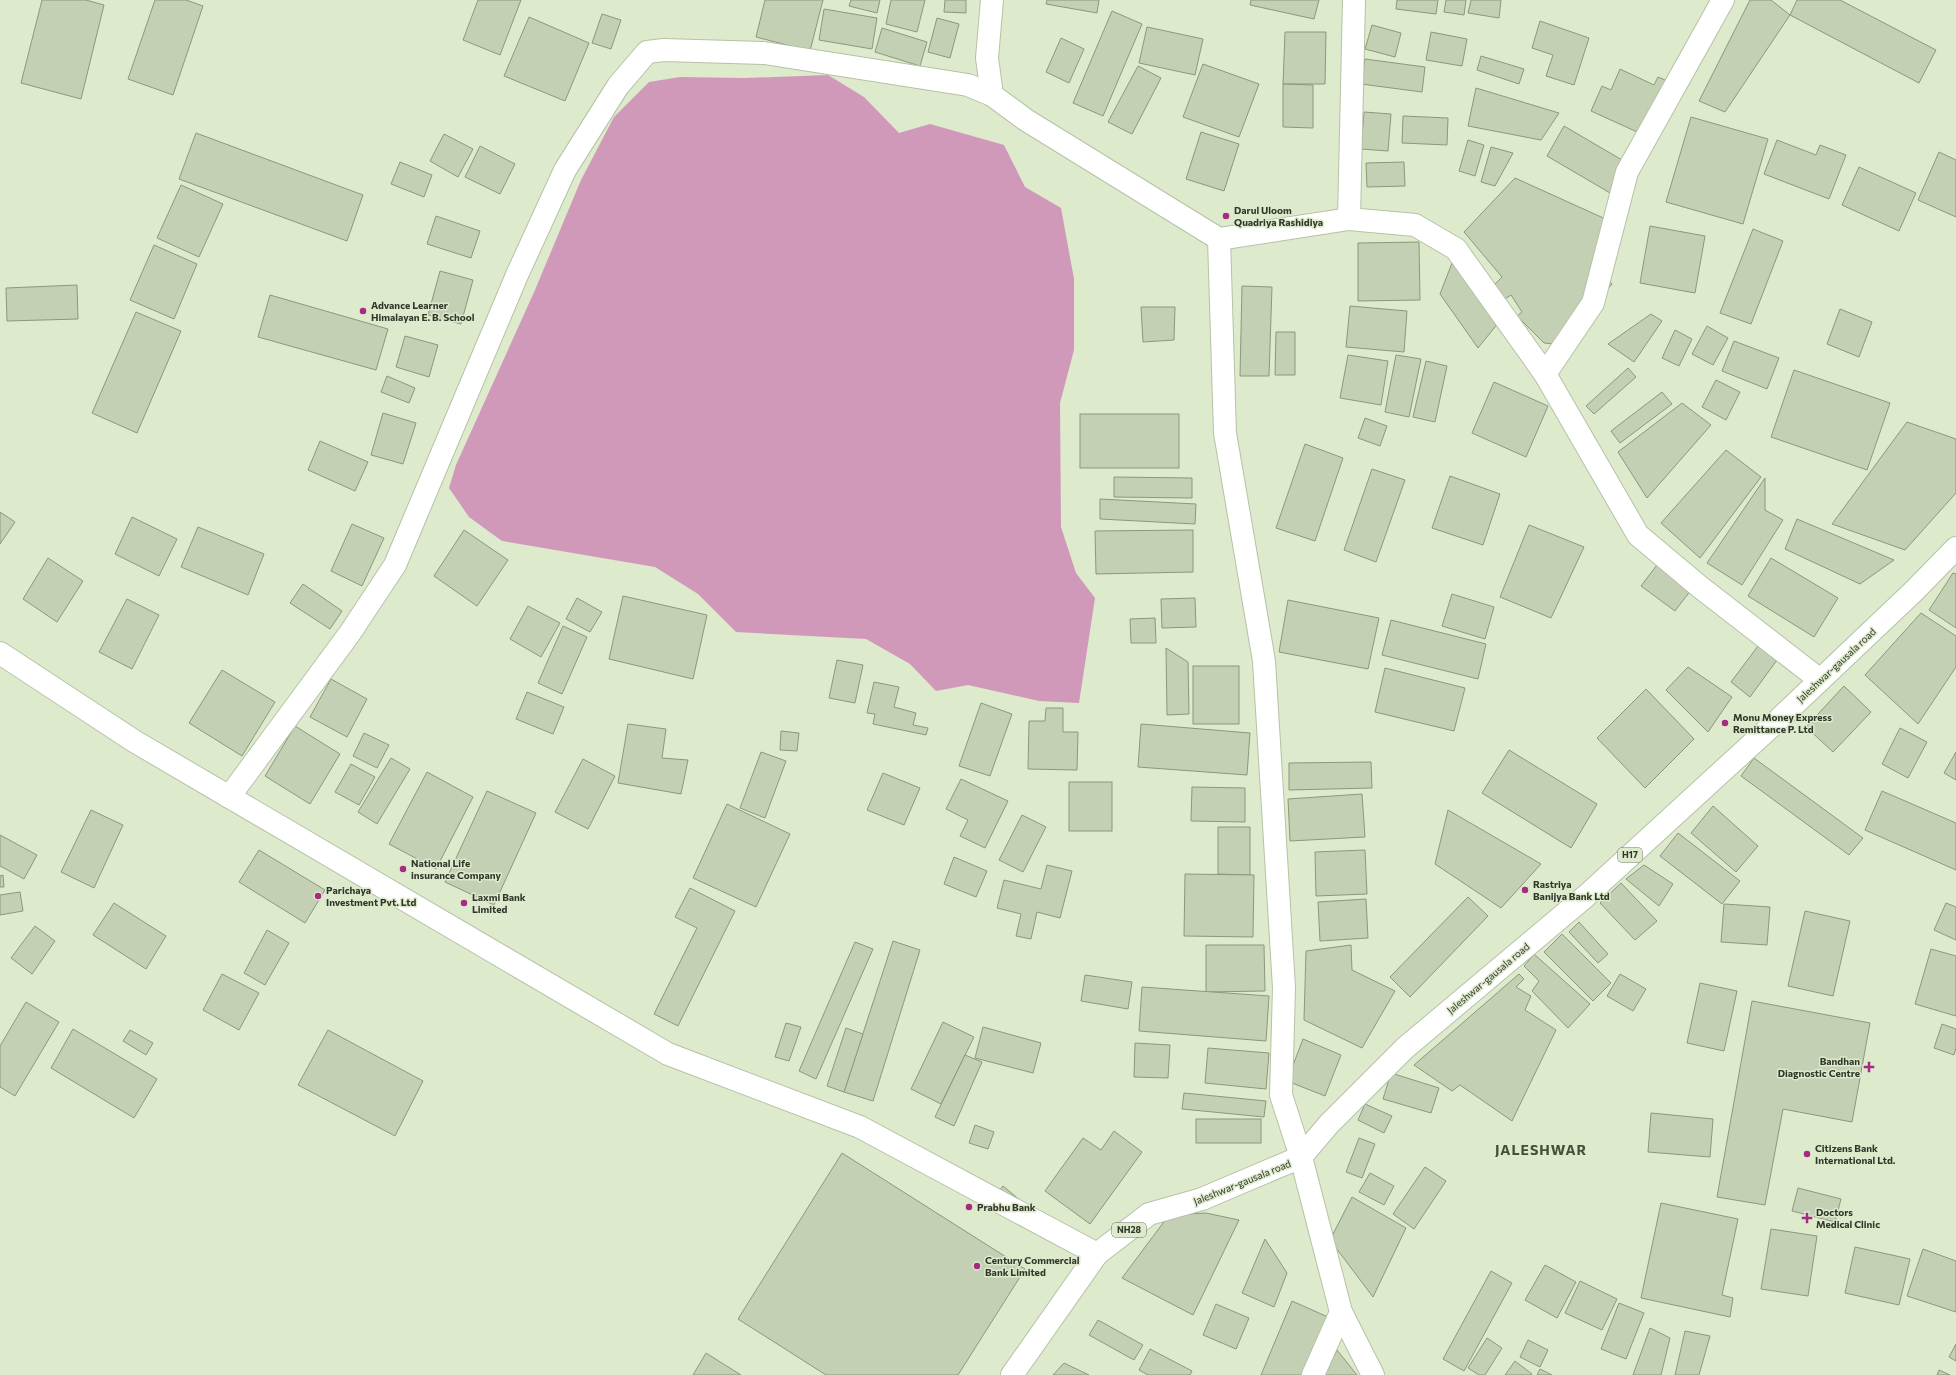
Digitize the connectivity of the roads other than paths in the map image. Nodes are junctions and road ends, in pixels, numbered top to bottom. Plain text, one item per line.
1 (992, 0) edge
2 (1354, 0) edge
3 (1723, 0) edge
4 (992, 95) junction
5 (1349, 219) junction
6 (1219, 240) junction
7 (1545, 374) junction
8 (1956, 548) edge
9 (0, 653) edge
10 (1820, 680) junction
11 (229, 797) junction
12 (1301, 1157) junction
13 (1098, 1254) junction
14 (1341, 1312) junction
15 (1012, 1375) edge
16 (1313, 1375) edge
17 (1373, 1375) edge

1 - 4 street
2 - 5 street
3 - 7 street
4 - 6 street
4 - 11 street
5 - 6 street
5 - 7 street
6 - 12 street
7 - 10 street
8 - 10 street, Jaleshwar-gausala road / H17
9 - 11 street
10 - 12 street, Jaleshwar-gausala road / H17
11 - 13 street
12 - 13 street, Jaleshwar-gausala road / NH28
12 - 14 street
13 - 15 street, Jaleshwar-gausala road / NH28
14 - 16 street
14 - 17 street

